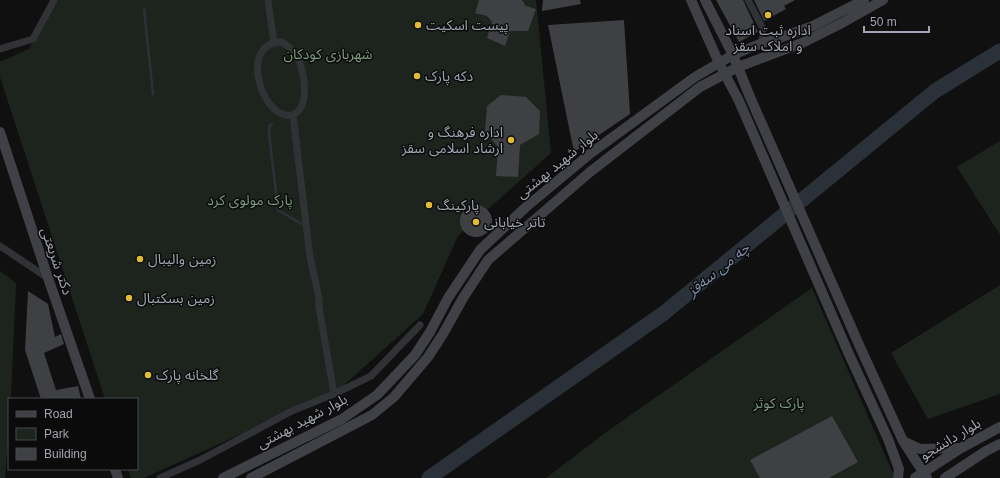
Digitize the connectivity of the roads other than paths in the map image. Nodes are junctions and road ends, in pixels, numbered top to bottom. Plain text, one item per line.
1 (54, 0) edge
2 (268, 0) edge
3 (691, 0) edge
4 (705, 0) edge
5 (748, 0) edge
6 (864, 0) edge
7 (883, 0) edge
8 (274, 43) junction
9 (762, 43) junction
10 (0, 49) edge
11 (733, 55) junction
12 (719, 63) junction
13 (738, 67) junction
14 (725, 74) junction
15 (293, 114) junction
16 (0, 132) edge
17 (0, 246) edge
18 (48, 278) junction
19 (420, 325) dead end
20 (334, 394) junction
21 (90, 398) edge
22 (1000, 427) edge
23 (903, 441) junction
24 (1000, 444) edge
25 (960, 448) junction
26 (921, 476) edge
27 (160, 478) edge
28 (222, 478) edge
29 (251, 478) edge
30 (898, 478) edge
31 (944, 478) edge

1 - 10 street
2 - 8 street
3 - 12 main road
4 - 11 main road
5 - 9 street
6 - 9 main road, بلوار شهید بهشتی
7 - 13 main road, بلوار شهید بهشتی
8 - 15 street
8 - 15 street
9 - 11 main road, بلوار شهید بهشتی
11 - 12 main road, بلوار شهید بهشتی
11 - 13 main road
12 - 14 main road
12 - 28 main road, بلوار شهید بهشتی
13 - 14 main road, بلوار شهید بهشتی
13 - 23 main road
14 - 29 main road, بلوار شهید بهشتی
14 - 30 main road
15 - 20 street
16 - 18 main road, دکتر شریعتی
17 - 18 street
18 - 21 main road, دکتر شریعتی
19 - 20 street
20 - 27 street
22 - 25 main road, بلوار دانشجو
23 - 25 main road
23 - 26 main road
24 - 31 main road, بلوار دانشجو
25 - 26 main road, بلوار دانشجو

